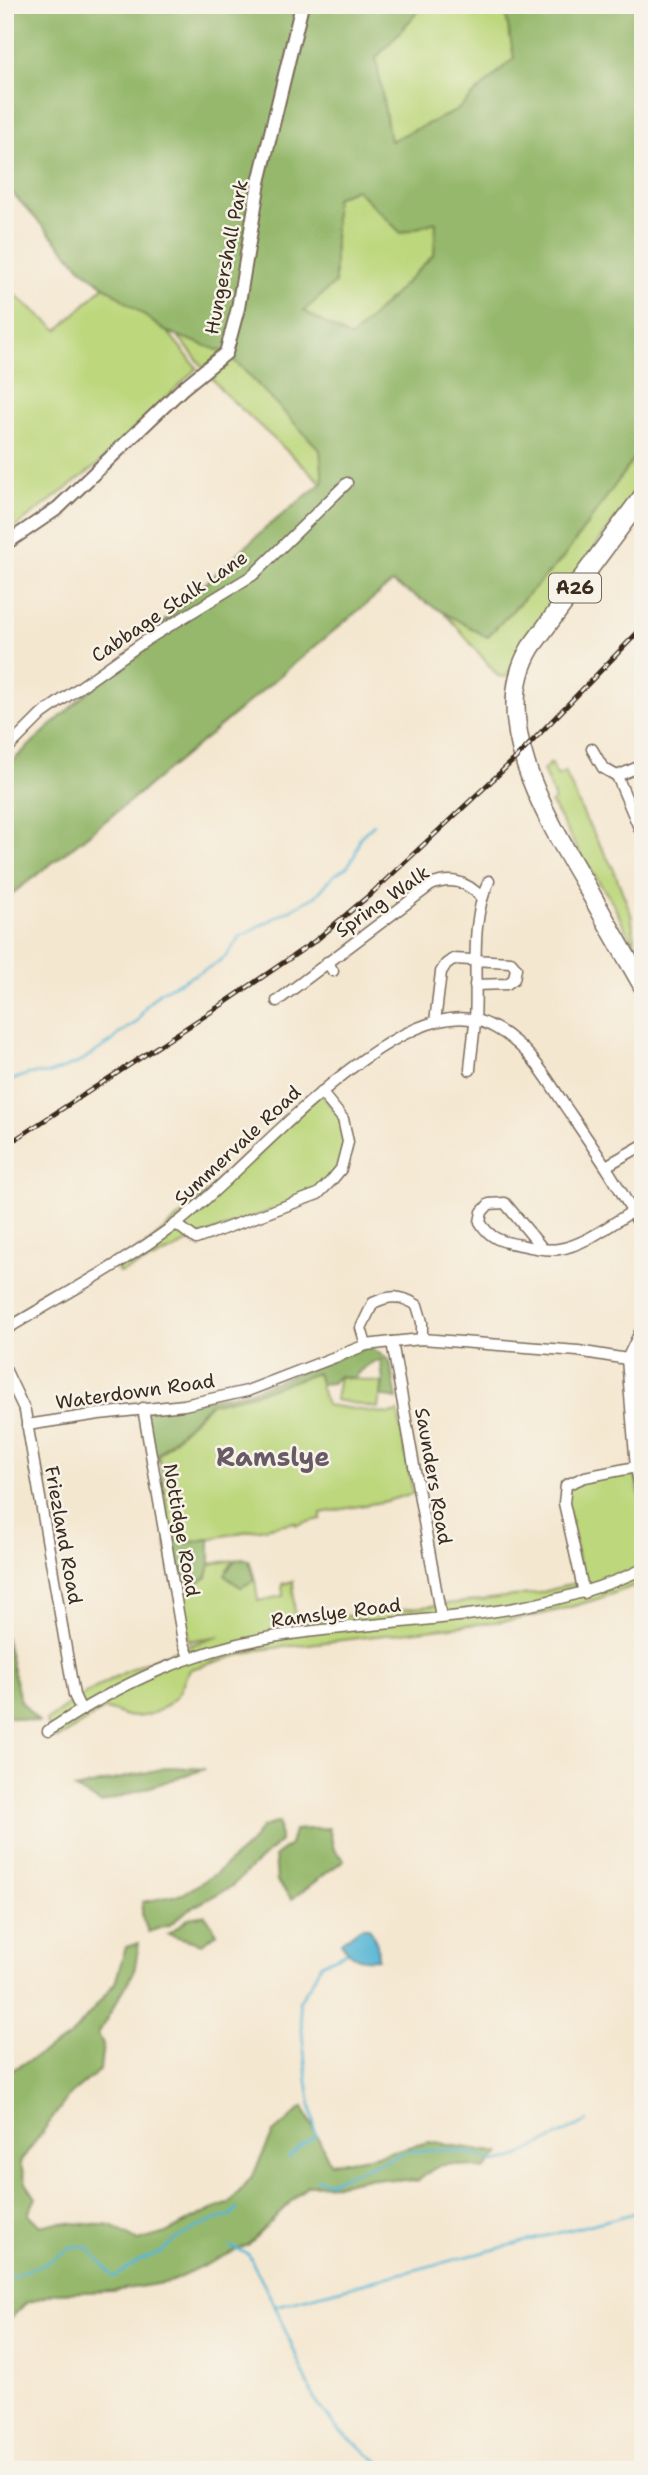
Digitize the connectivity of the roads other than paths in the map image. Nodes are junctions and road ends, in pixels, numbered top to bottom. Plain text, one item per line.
1 (302, 5) edge
2 (347, 483) dead end
3 (643, 496) edge
4 (5, 544) edge
5 (592, 749) dead end
6 (5, 751) edge
7 (643, 765) edge
8 (617, 776) junction
9 (643, 837) edge
10 (489, 881) dead end
11 (481, 897) junction
12 (475, 961) junction
13 (475, 985) junction
14 (643, 986) edge
15 (277, 1001) dead end
16 (475, 1020) junction
17 (435, 1022) junction
18 (470, 1070) dead end
19 (321, 1092) junction
20 (643, 1146) edge
21 (606, 1166) junction
22 (633, 1211) junction
23 (176, 1224) junction
24 (643, 1233) edge
25 (543, 1250) junction
26 (643, 1326) edge
27 (5, 1330) edge
28 (422, 1339) junction
29 (393, 1342) junction
30 (366, 1345) junction
31 (627, 1359) junction
32 (5, 1369) edge
33 (143, 1408) junction
34 (27, 1425) junction
35 (636, 1467) junction
36 (643, 1503) edge
37 (643, 1569) edge
38 (584, 1593) junction
39 (441, 1617) junction
40 (189, 1657) junction
41 (81, 1710) junction
42 (48, 1731) dead end

1 - 4 street, Hungershall Park
2 - 6 street, Cabbage Stalk Lane
3 - 14 highway, A26
5 - 8 street
7 - 8 street
8 - 9 street
10 - 11 street
11 - 12 street
11 - 15 street, Spring Walk
12 - 13 street
12 - 13 street
12 - 17 street
13 - 16 street
16 - 17 street, Summervale Road
16 - 18 street
16 - 21 street, Summervale Road
17 - 19 street, Summervale Road
19 - 23 street, Summervale Road
19 - 23 street, Summervale Road
20 - 21 street
21 - 22 street, Summervale Road
22 - 24 street, Summervale Road
22 - 25 street
23 - 27 street, Summervale Road
25 - 25 street
26 - 31 street
28 - 29 street, Waterdown Road
28 - 30 street
28 - 31 street, Waterdown Road
29 - 30 street, Waterdown Road
29 - 39 street, Saunders Road
30 - 33 street, Waterdown Road
31 - 35 street
32 - 34 street, Friezland Road
33 - 34 street, Waterdown Road
33 - 40 street, Nottidge Road
34 - 41 street, Friezland Road
35 - 36 street
35 - 38 street
37 - 38 street, Ramslye Road
38 - 39 street, Ramslye Road
39 - 40 street, Ramslye Road
40 - 41 street, Ramslye Road
41 - 42 street, Ramslye Road

